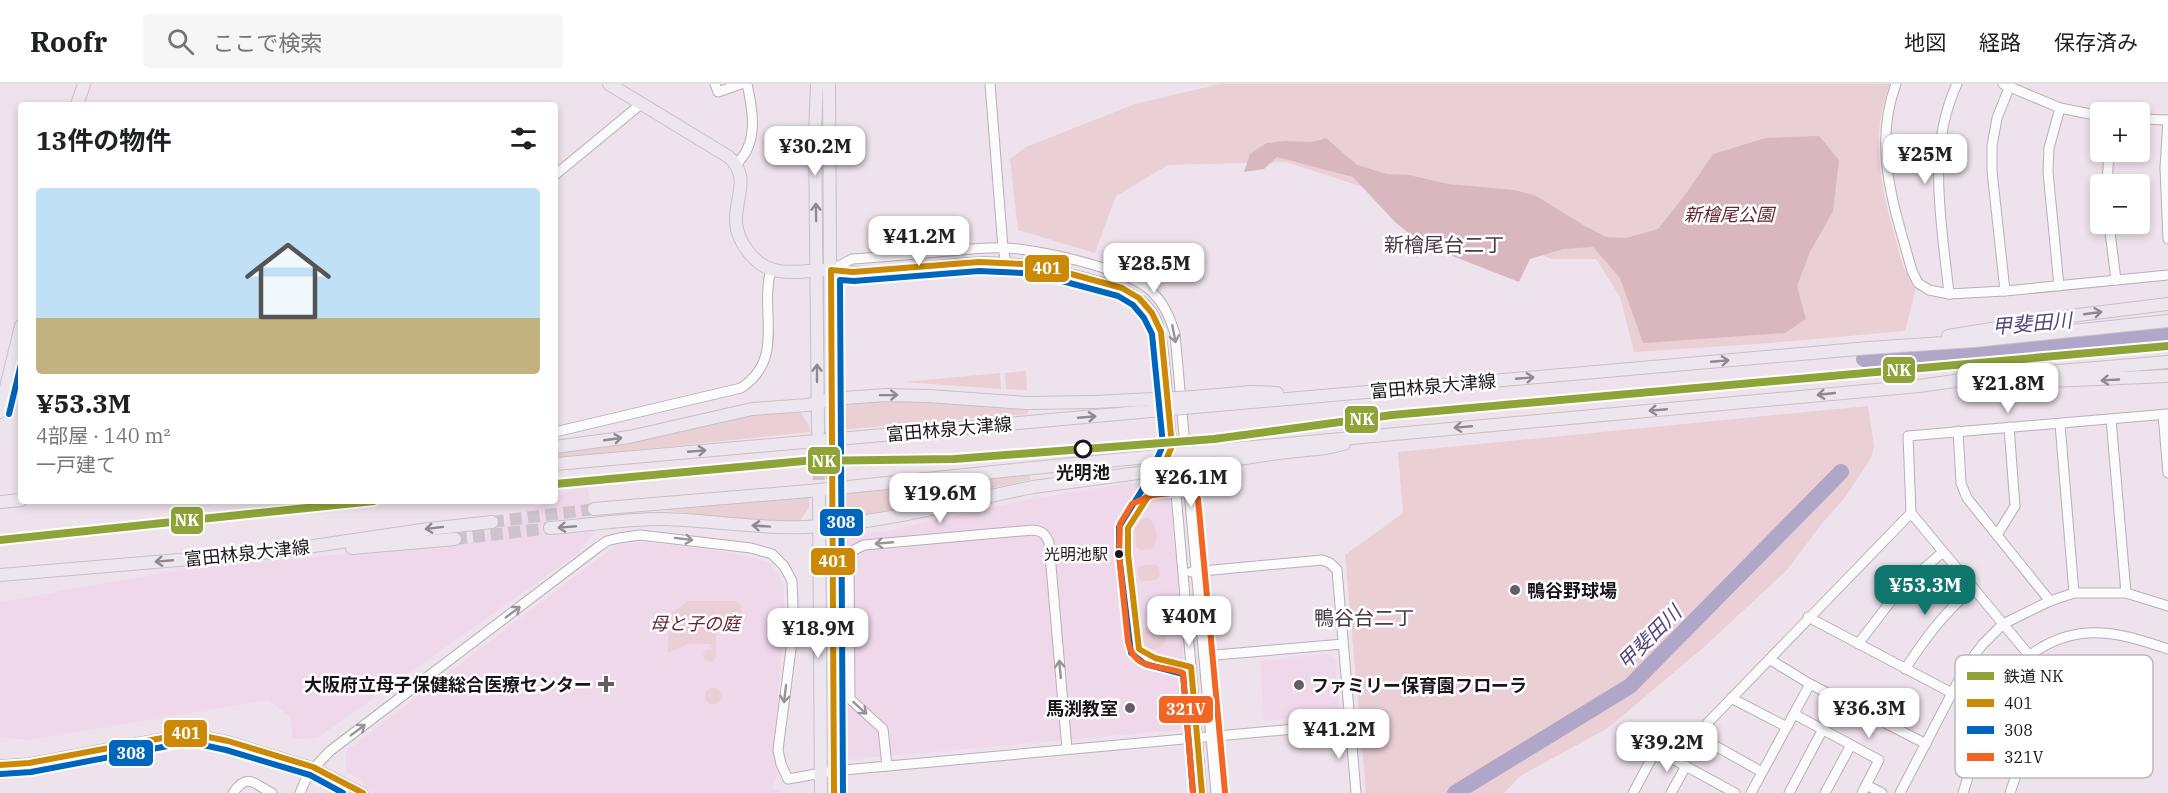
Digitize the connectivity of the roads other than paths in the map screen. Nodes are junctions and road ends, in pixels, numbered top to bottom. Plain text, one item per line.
1 (84, 84) edge
2 (609, 84) edge
3 (715, 84) edge
4 (741, 84) edge
5 (747, 84) edge
6 (817, 84) edge
7 (829, 84) edge
8 (990, 84) edge
9 (1896, 84) edge
10 (1957, 84) edge
11 (2006, 86) edge
12 (80, 102) edge
13 (641, 104) junction
14 (2060, 108) junction
15 (2090, 114) edge
16 (2150, 119) edge
17 (2168, 120) edge
18 (736, 164) junction
19 (558, 173) edge
20 (2110, 234) edge
21 (2168, 239) edge
22 (1003, 248) junction
23 (1006, 263) junction
24 (771, 269) junction
25 (817, 270) junction
26 (831, 270) junction
27 (2168, 275) edge
28 (2116, 280) junction
29 (2059, 286) junction
30 (2005, 291) junction
31 (1949, 294) junction
32 (2168, 304) edge
33 (2168, 321) edge
34 (18, 338) edge
35 (1869, 348) junction
36 (2168, 362) edge
37 (2168, 376) edge
38 (1919, 386) junction
39 (831, 399) junction
40 (1195, 402) junction
41 (818, 403) junction
42 (0, 412) edge
43 (2166, 414) edge
44 (2111, 419) junction
45 (2060, 424) junction
46 (2009, 428) junction
47 (831, 430) tunnel mouth
48 (558, 431) edge
49 (1958, 431) junction
50 (818, 432) tunnel mouth
51 (558, 447) edge
52 (1199, 458) junction
53 (558, 464) edge
54 (2168, 473) edge
55 (826, 495) tunnel mouth
56 (18, 500) edge
57 (0, 502) edge
58 (594, 509) tunnel mouth
59 (1911, 513) junction
60 (492, 522) tunnel mouth
61 (826, 525) junction
62 (550, 528) tunnel mouth
63 (1996, 535) junction
64 (455, 539) tunnel mouth
65 (273, 552) junction
66 (1943, 552) junction
67 (1197, 572) junction
68 (1183, 573) junction
69 (0, 575) edge
70 (1973, 588) junction
71 (2074, 593) junction
72 (2126, 593) junction
73 (2049, 601) junction
74 (2168, 606) edge
75 (1808, 617) junction
76 (2003, 624) junction
77 (1342, 644) junction
78 (1858, 644) junction
79 (2168, 649) edge
80 (1974, 655) edge
81 (2029, 655) joint
82 (1204, 656) junction
83 (1768, 659) junction
84 (1905, 669) junction
85 (1810, 684) junction
86 (1955, 687) edge
87 (1952, 693) junction
88 (1731, 698) junction
89 (1794, 714) junction
90 (1349, 724) junction
91 (1787, 727) junction
92 (1823, 729) junction
93 (1211, 735) junction
94 (1197, 737) junction
95 (1851, 744) junction
96 (1926, 744) junction
97 (1067, 748) junction
98 (0, 765) edge
99 (887, 766) junction
100 (1686, 766) junction
101 (313, 767) junction
102 (827, 771) junction
103 (1762, 772) junction
104 (1968, 778) edge
105 (2015, 778) edge
106 (1716, 783) junction
107 (1864, 789) edge
108 (1753, 790) edge
109 (233, 793) edge
110 (272, 793) edge
111 (300, 793) edge
112 (363, 793) edge
113 (821, 793) edge
114 (834, 793) edge
115 (1202, 793) edge
116 (1216, 793) edge
117 (1356, 793) edge
118 (1633, 793) edge
119 (1671, 793) edge
120 (1711, 793) edge
121 (1736, 793) edge
122 (1765, 793) edge
123 (1789, 793) edge
124 (1826, 793) edge
125 (1882, 793) edge
126 (1900, 793) edge
127 (1963, 793) edge
128 (2010, 793) edge

1 - 12 main road
2 - 13 main road
3 - 4 street
5 - 18 street
25 -> 6 main road
7 - 26 main road
8 - 22 street
9 - 31 street
10 - 31 street
11 - 14 street
11 - 30 street
13 - 18 main road
13 - 19 street
14 - 15 street
14 - 29 street
16 - 17 street
17 - 21 street
18 - 24 main road
20 - 28 street
22 - 23 street
22 - 26 street
22 -> 67 street
23 - 26 street
23 - 68 street
24 - 25 main road
24 - 48 street
25 - 26 main road
41 -> 25 main road
26 - 39 main road
27 - 28 street
28 - 29 street
29 - 30 street
30 - 31 street
35 -> 32 main road
33 - 35 main road, 富田林泉大津線
34 - 42 main road
40 -> 35 main road, 富田林泉大津線
36 - 38 main road
37 -> 38 main road
38 -> 52 main road
39 -> 40 main road, bridge
39 - 41 main road
39 - 47 main road
53 -> 40 main road, 富田林泉大津線, bridge
41 - 50 main road
51 -> 41 main road
43 - 44 street
43 - 54 street
44 - 45 street
44 - 72 street
45 - 46 street
45 - 71 street
46 - 49 street
46 - 63 street
49 - 59 street
49 - 63 street
52 - 58 main road, bridge
52 - 61 main road, bridge
55 - 61 main road
56 - 57 main road
59 - 66 street
59 - 75 street
60 -> 65 main road, 富田林泉大津線
61 -> 62 main road
61 - 102 main road
63 - 73 street
64 - 65 main road
65 -> 69 main road, 富田林泉大津線
66 - 70 street
66 - 78 street
67 - 68 street
67 - 77 street
67 - 82 street
68 - 94 street
70 - 76 street
70 - 84 street
71 - 72 street
71 - 73 street
72 - 74 street
73 - 76 street
75 - 78 street
75 - 83 street
76 - 80 street
76 - 81 street
77 - 82 street
77 - 90 street
78 - 84 street
79 - 81 street
82 - 93 street
83 - 85 street
83 - 88 street
84 - 87 street
85 - 89 street
85 - 96 street
86 - 87 street
87 - 96 street
88 - 91 street
88 - 103 street
89 - 91 street
89 - 92 street
90 - 93 street
90 - 117 street
91 - 103 street
92 - 95 street
92 - 123 street
93 - 94 street
93 - 116 street
94 - 97 street
94 - 115 street
95 - 107 street
95 - 124 street
96 - 126 street
97 - 99 street
97 -> 99 street
98 - 101 street
99 - 102 street
100 - 106 street
100 - 118 street
100 - 119 street
101 -> 102 street
101 - 111 street
101 - 112 street
102 - 113 main road
102 - 114 main road
103 - 108 street
104 - 127 street
105 - 128 street
106 - 120 street
106 - 121 street
107 - 125 street
108 - 122 street
109 - 110 street

